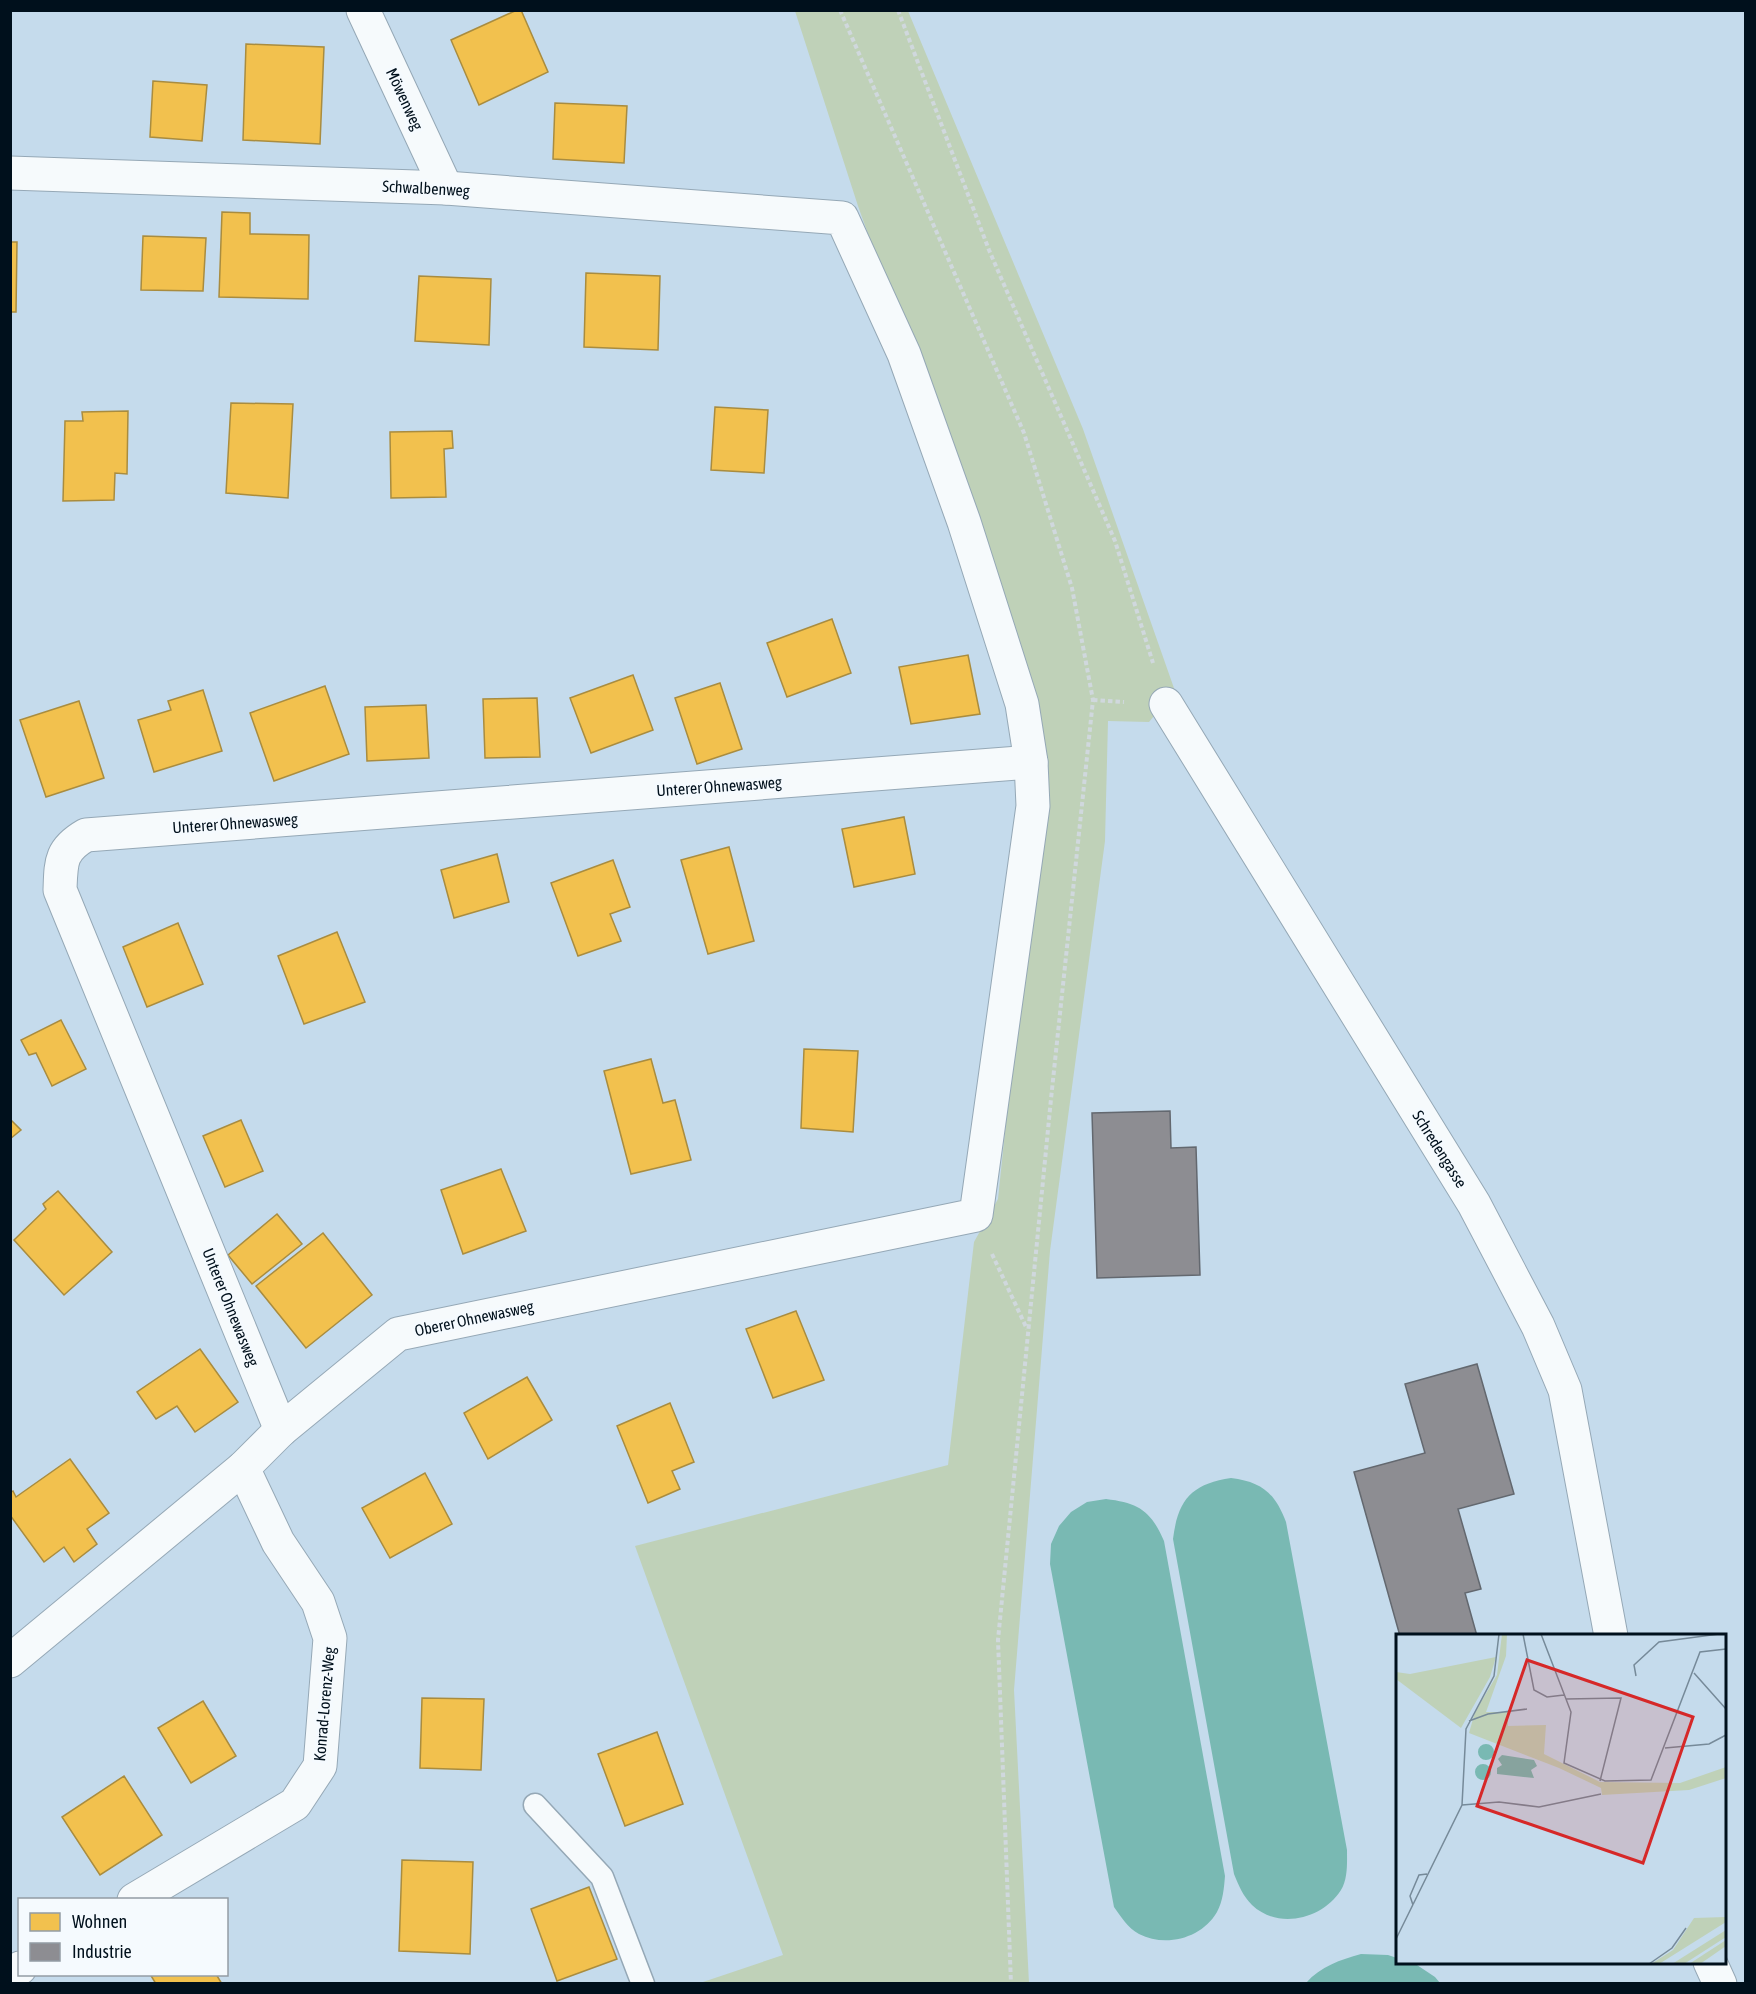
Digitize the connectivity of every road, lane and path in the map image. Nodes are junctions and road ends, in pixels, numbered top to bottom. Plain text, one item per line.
1 (363, 10) edge
2 (898, 10) edge
3 (10, 173) edge
4 (446, 189) junction
5 (1166, 704) joint
6 (1031, 762) junction
7 (976, 1215) junction
8 (1028, 1331) dead end
9 (281, 1430) junction
10 (243, 1468) junction
11 (1611, 1634) edge
12 (10, 1661) edge
13 (535, 1805) dead end
14 (136, 1898) edge
15 (1711, 1964) edge
16 (642, 1983) edge
17 (1720, 1983) edge

1 - 4 street, Möwenweg
2 - 5 path
3 - 4 street, Schwalbenweg
4 - 6 street, Schwalbenweg
5 - 11 street, Schredengasse
6 - 7 street
6 - 9 street, Unterer Ohnewasweg
7 - 8 path
7 - 9 street, Oberer Ohnewasweg
9 - 10 street, Oberer Ohnewasweg
10 - 12 street, Oberer Ohnewasweg
10 - 14 street, Konrad-Lorenz-Weg
13 - 16 lane
15 - 17 street

